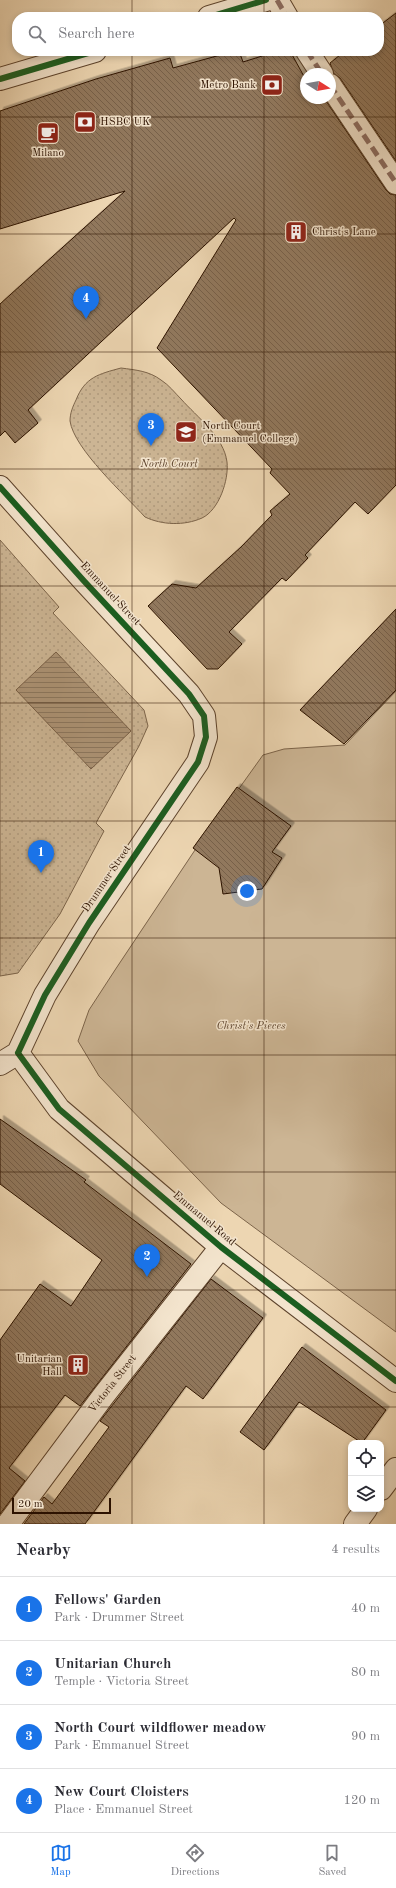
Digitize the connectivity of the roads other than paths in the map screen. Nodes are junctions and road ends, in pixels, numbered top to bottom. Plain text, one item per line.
1 (266, 0) edge
2 (277, 0) edge
3 (226, 12) edge
4 (284, 12) edge
5 (78, 56) edge
6 (310, 56) edge
7 (318, 68) edge
8 (0, 79) edge
9 (336, 94) edge
10 (396, 183) edge
11 (0, 487) edge
12 (204, 716) joint
13 (9, 1058) edge
14 (221, 1247) junction
15 (396, 1381) edge
16 (396, 1468) edge
17 (384, 1485) edge
18 (364, 1512) edge
19 (8, 1524) edge
20 (355, 1524) edge

1 - 3 street
2 - 4 street
5 - 8 street
6 - 7 street
9 - 10 street
11 - 12 street, Emmanuel Street
12 - 13 street, Drummer Street
13 - 14 street, Emmanuel Road
14 - 15 street, Emmanuel Road
14 - 19 street, Victoria Street
16 - 17 street
18 - 20 street

